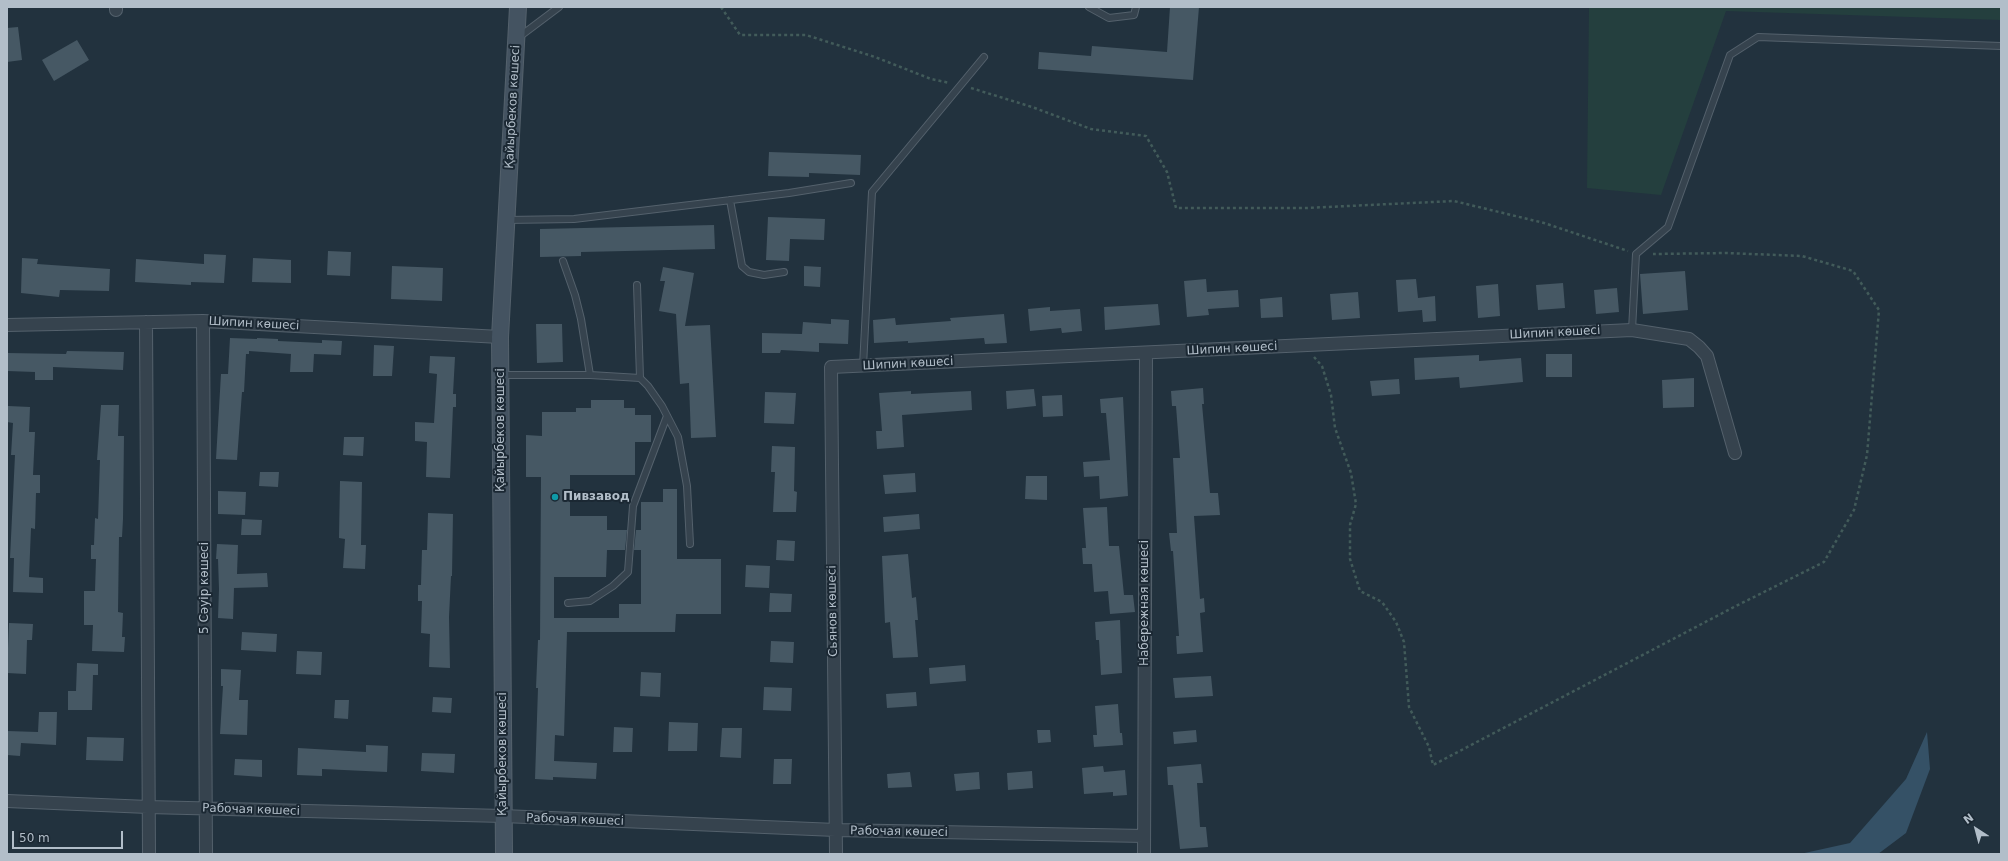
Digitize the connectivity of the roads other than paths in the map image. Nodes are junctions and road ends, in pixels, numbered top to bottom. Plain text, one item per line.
1 (518, 7) edge
2 (559, 7) edge
3 (1089, 7) edge
4 (1136, 7) edge
5 (516, 39) junction
6 (2001, 46) edge
7 (984, 57) dead end
8 (851, 182) dead end
9 (730, 200) junction
10 (506, 220) junction
11 (563, 261) dead end
12 (784, 272) dead end
13 (637, 285) dead end
14 (146, 322) junction
15 (203, 322) junction
16 (7, 325) edge
17 (1632, 330) junction
18 (500, 337) junction
19 (1146, 352) junction
20 (863, 366) junction
21 (831, 367) joint
22 (500, 375) junction
23 (590, 375) junction
24 (640, 378) junction
25 (667, 416) junction
26 (1734, 453) dead end
27 (690, 544) dead end
28 (568, 603) dead end
29 (7, 801) edge
30 (148, 807) junction
31 (206, 809) junction
32 (503, 816) junction
33 (836, 830) junction
34 (1144, 836) junction
35 (149, 854) edge
36 (206, 854) edge
37 (504, 854) edge
38 (836, 854) edge
39 (1144, 854) edge

1 - 5 main road, Қайырбеков көшесі
2 - 5 lane
3 - 4 lane
5 - 10 main road, Қайырбеков көшесі
6 - 17 lane
7 - 20 lane
8 - 9 lane
9 - 10 lane
9 - 12 lane
10 - 18 main road, Қайырбеков көшесі
11 - 23 lane
13 - 24 lane
14 - 15 street, Шипин көшесі
14 - 16 street, Шипин көшесі
14 - 30 street
15 - 18 street, Шипин көшесі
15 - 31 street, 5 Сәуір көшесі
17 - 19 street, Шипин көшесі
17 - 26 street, Шипин көшесі
18 - 22 main road, Қайырбеков көшесі
19 - 20 street, Шипин көшесі
19 - 34 street, Набережная көшесі
20 - 21 street, Шипин көшесі
21 - 33 street, Сьянов көшесі
22 - 23 lane
22 - 32 main road, Қайырбеков көшесі
23 - 24 lane
24 - 25 lane
25 - 27 lane
25 - 28 lane
29 - 30 street, Рабочая көшесі
30 - 31 street, Рабочая көшесі
30 - 35 street
31 - 32 street, Рабочая көшесі
31 - 36 street, 5 Сәуір көшесі
32 - 33 street, Рабочая көшесі
32 - 37 main road, Қайырбеков көшесі
33 - 34 street, Рабочая көшесі
33 - 38 street, Сьянов көшесі
34 - 39 street, Набережная көшесі

